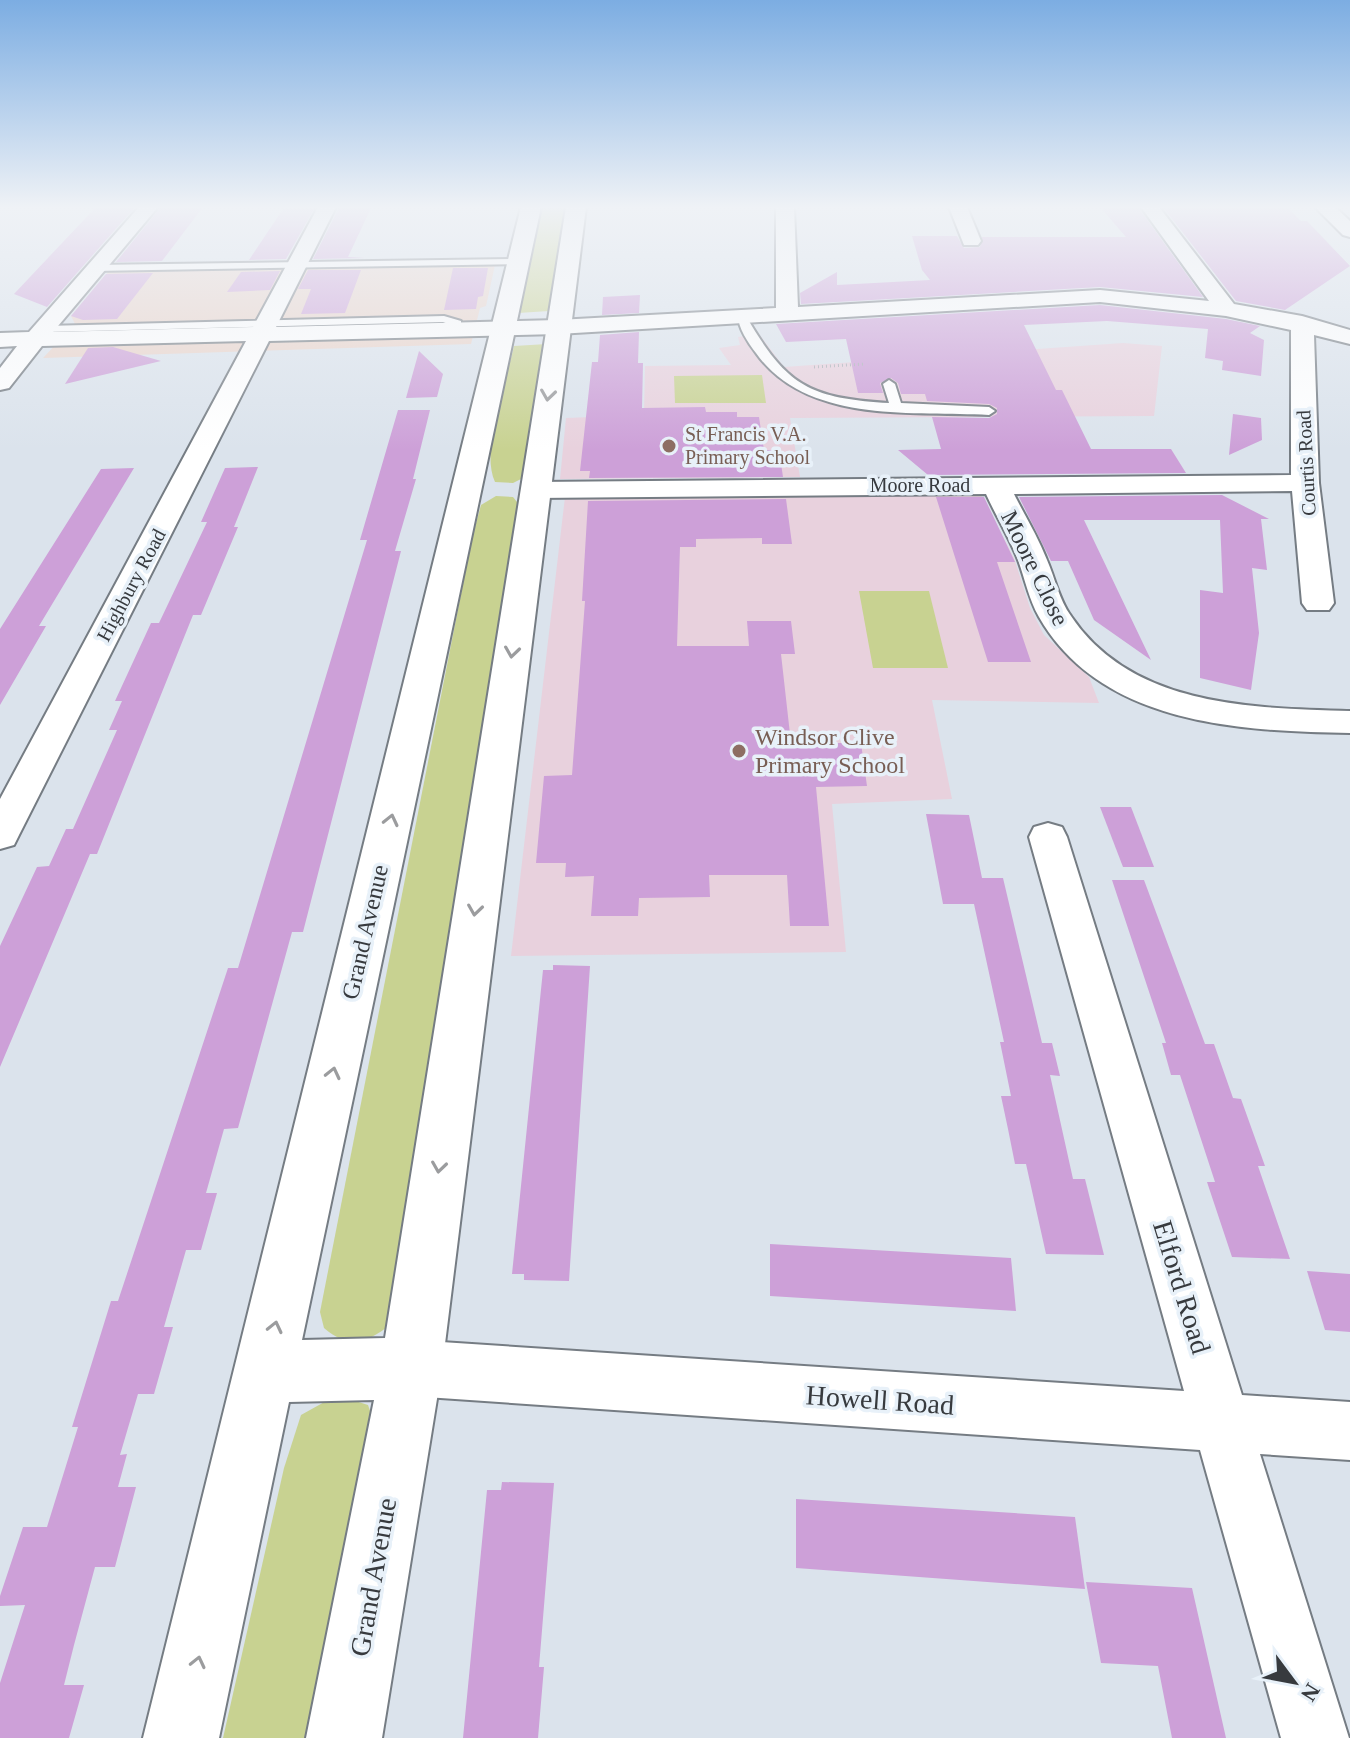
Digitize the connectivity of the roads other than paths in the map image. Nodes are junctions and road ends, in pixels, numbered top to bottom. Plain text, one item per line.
1 (77, 288) edge
2 (284, 288) edge
3 (503, 288) edge
4 (564, 288) edge
5 (786, 288) edge
6 (1210, 288) edge
7 (1226, 309) junction
8 (787, 316) junction
9 (742, 318) junction
10 (1302, 323) junction
11 (558, 327) junction
12 (480, 328) junction
13 (265, 329) junction
14 (40, 335) junction
15 (1350, 337) edge
16 (0, 340) edge
17 (0, 383) edge
18 (889, 384) dead end
19 (896, 407) junction
20 (989, 411) dead end
21 (1305, 483) junction
22 (996, 485) junction
23 (500, 491) junction
24 (1318, 603) dead end
25 (1350, 722) edge
26 (0, 835) edge
27 (1048, 837) dead end
28 (411, 1368) junction
29 (264, 1372) junction
30 (1222, 1423) junction
31 (1350, 1431) edge
32 (181, 1738) edge
33 (344, 1738) edge
34 (1315, 1738) edge

1 - 14 street
2 - 13 street, Highbury Road
3 - 12 street, Grand Avenue
4 - 11 street, Grand Avenue
5 - 8 street
6 - 7 street
7 - 8 street
7 - 10 street
8 - 9 street
9 - 11 street
9 - 19 lane
10 - 15 street
10 - 21 street, Courtis Road
11 - 12 street
11 -> 23 street, Grand Avenue
12 - 13 street
12 - 23 street, Grand Avenue
13 - 14 street
13 - 26 street, Highbury Road
14 - 16 street
14 - 17 street
18 - 19 lane
19 - 20 lane
21 - 22 street, Moore Road
21 - 24 street, Courtis Road
22 - 23 street, Moore Road
22 - 25 street, Moore Close
23 -> 28 street, Grand Avenue
29 -> 23 street, Grand Avenue
27 - 30 street, Elford Road
28 - 29 street
28 - 30 street, Howell Road
28 - 33 street, Grand Avenue
32 -> 29 street, Grand Avenue
30 - 31 street, Howell Road
30 - 34 street, Elford Road

